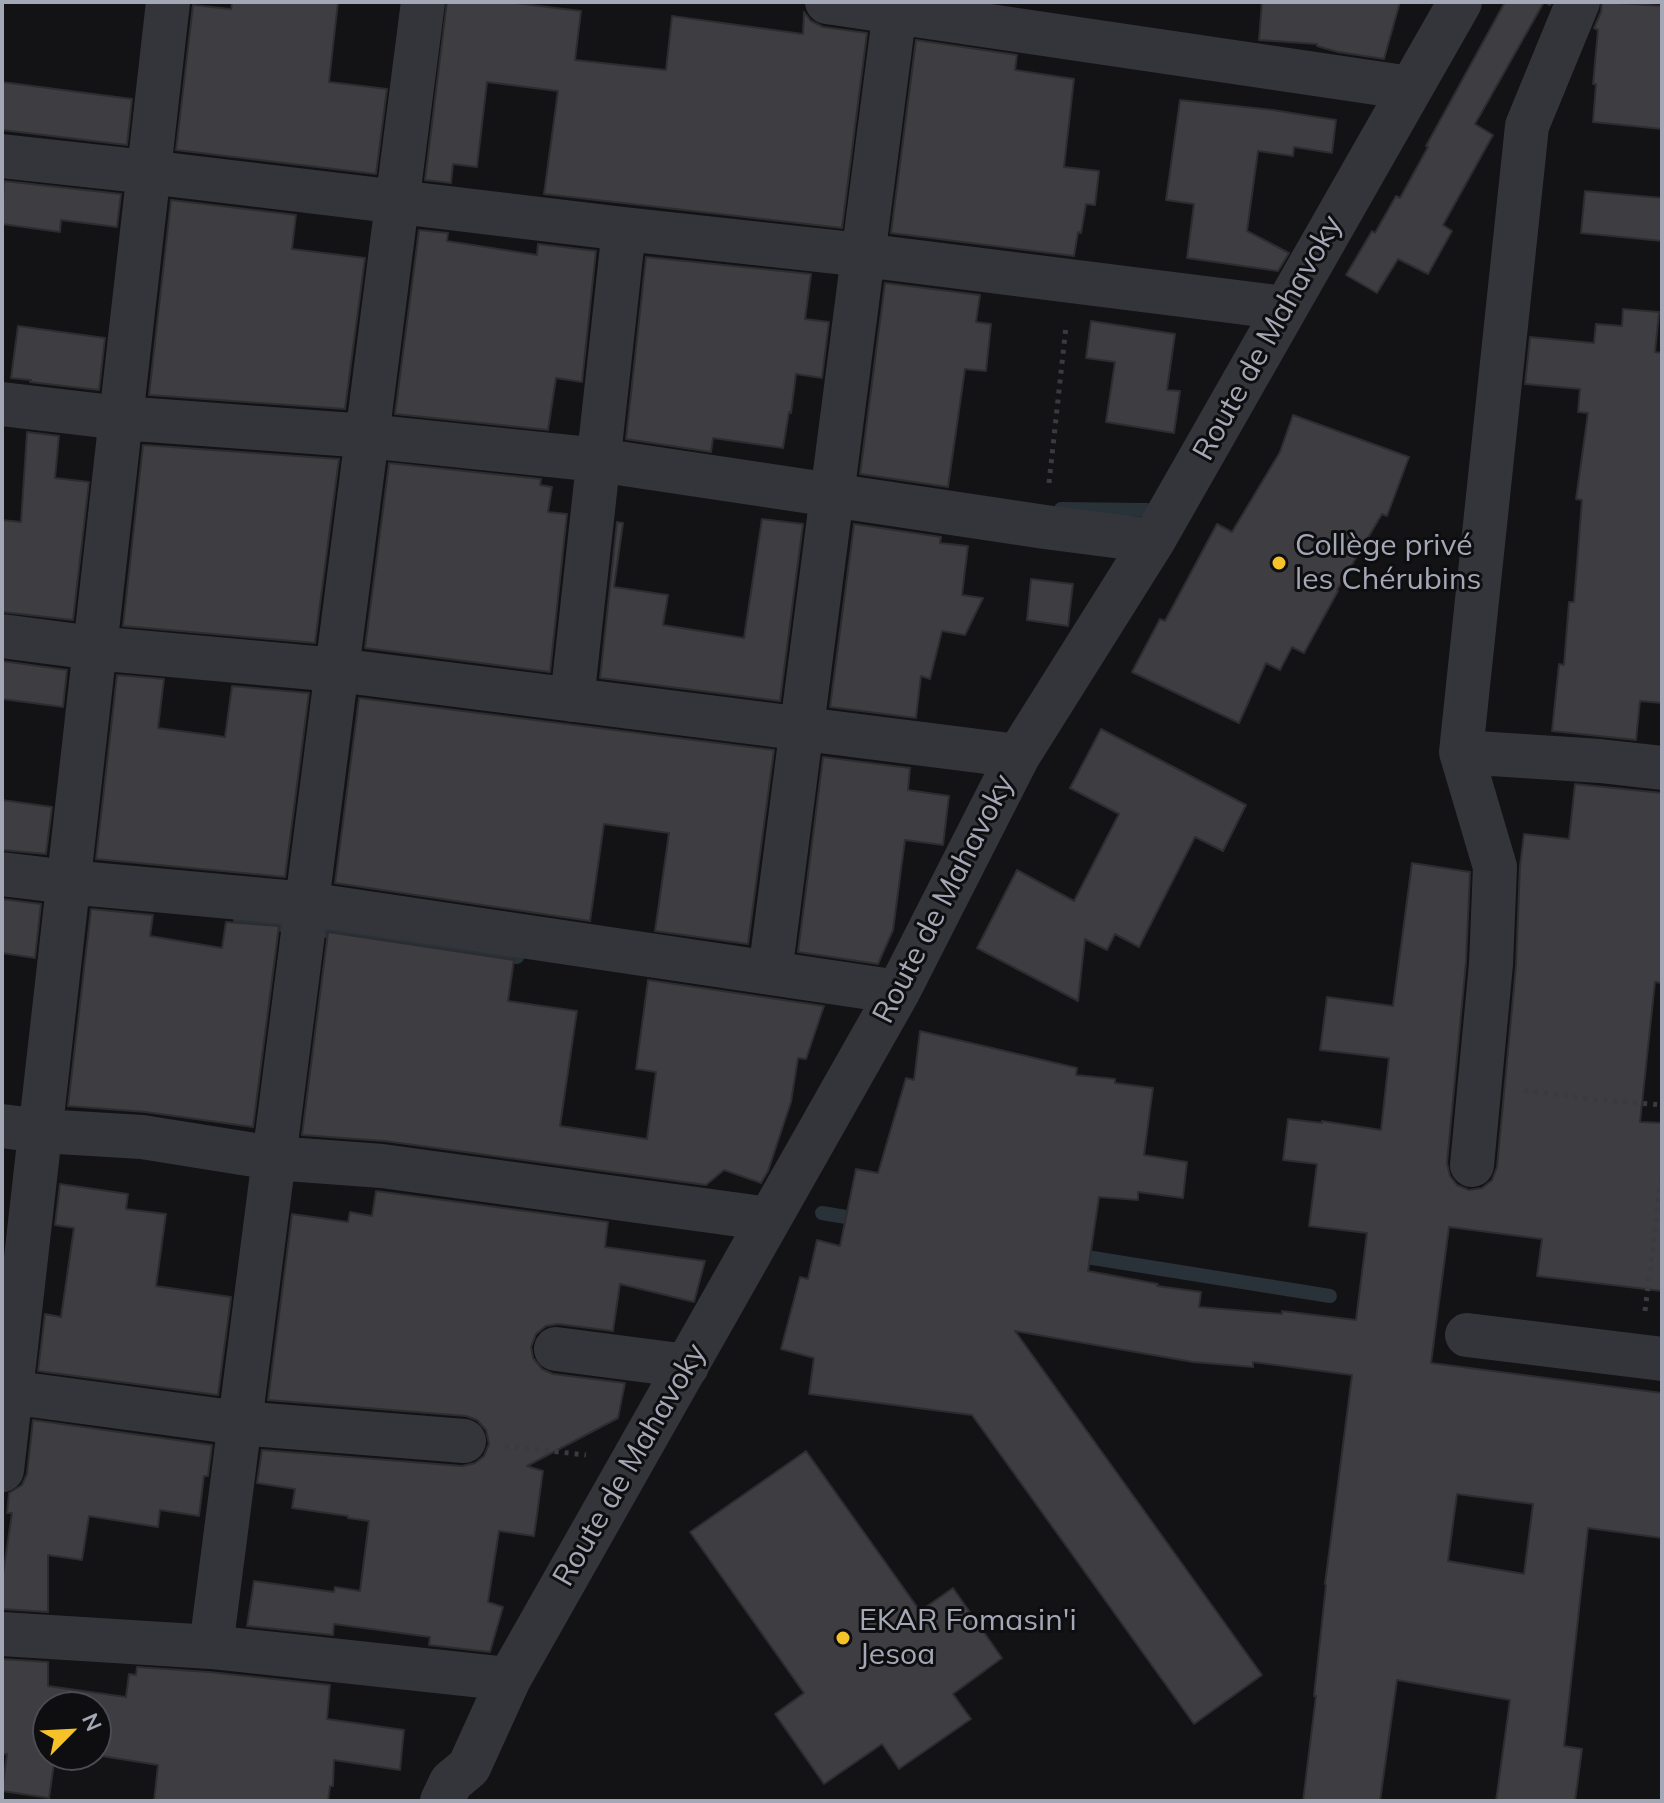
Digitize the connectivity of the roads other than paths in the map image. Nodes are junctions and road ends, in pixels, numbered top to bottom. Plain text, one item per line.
1 (168, 2) edge
2 (423, 2) edge
3 (827, 2) edge
4 (1460, 2) edge
5 (1578, 2) edge
6 (895, 7) edge
7 (1410, 88) junction
8 (2, 156) edge
9 (148, 172) junction
10 (397, 202) junction
11 (624, 229) junction
12 (863, 255) junction
13 (1285, 308) junction
14 (2, 404) edge
15 (121, 418) junction
16 (367, 436) junction
17 (598, 460) junction
18 (831, 495) junction
19 (1153, 541) junction
20 (2, 636) edge
21 (94, 648) junction
22 (337, 670) junction
23 (572, 700) junction
24 (801, 728) junction
25 (1461, 752) junction
26 (1018, 756) junction
27 (1662, 768) edge
28 (2, 874) edge
29 (68, 882) junction
30 (307, 904) junction
31 (770, 973) junction
32 (898, 992) junction
33 (21, 1129) edge
34 (273, 1158) junction
35 (1472, 1165) dead end
36 (769, 1219) junction
37 (1467, 1335) dead end
38 (556, 1349) dead end
39 (1651, 1357) edge
40 (662, 1363) junction
41 (6, 1392) edge
42 (239, 1423) junction
43 (464, 1441) road end
44 (2, 1470) edge
45 (2, 1634) edge
46 (211, 1647) junction
47 (509, 1679) junction
48 (442, 1801) edge

1 - 9 street
2 - 10 street
3 - 6 street
4 - 7 street, Route de Mahavoky
5 - 25 street
6 - 7 street
6 - 12 street
7 - 13 street, Route de Mahavoky
8 - 9 street
9 - 10 street
9 - 15 street
10 - 11 street
10 - 16 street
11 - 12 street
11 - 17 street
12 - 13 street
12 - 18 street
13 - 19 street, Route de Mahavoky
14 - 15 street
15 - 16 street
15 - 21 street
16 - 17 street
16 - 22 street
17 - 18 street
17 - 23 street
18 - 19 street
18 - 24 street
19 - 26 street, Route de Mahavoky
20 - 21 street
21 - 22 street
21 - 29 street
22 - 23 street
22 - 30 street
23 - 24 street
24 - 26 street
24 - 31 street
25 - 27 street
25 - 35 street
26 - 32 street, Route de Mahavoky
28 - 29 street
29 - 30 street
29 - 33 street
30 - 31 street
30 - 34 street
31 - 32 street
32 - 36 street, Route de Mahavoky
33 - 34 street
33 - 41 street
34 - 36 street
34 - 42 street
36 - 40 street, Route de Mahavoky
37 - 39 street
38 - 40 street
40 - 47 street, Route de Mahavoky
41 - 42 street
41 - 44 street
42 - 43 street
42 - 46 street
45 - 46 street
46 - 47 street
47 - 48 street, Route de Mahavoky

